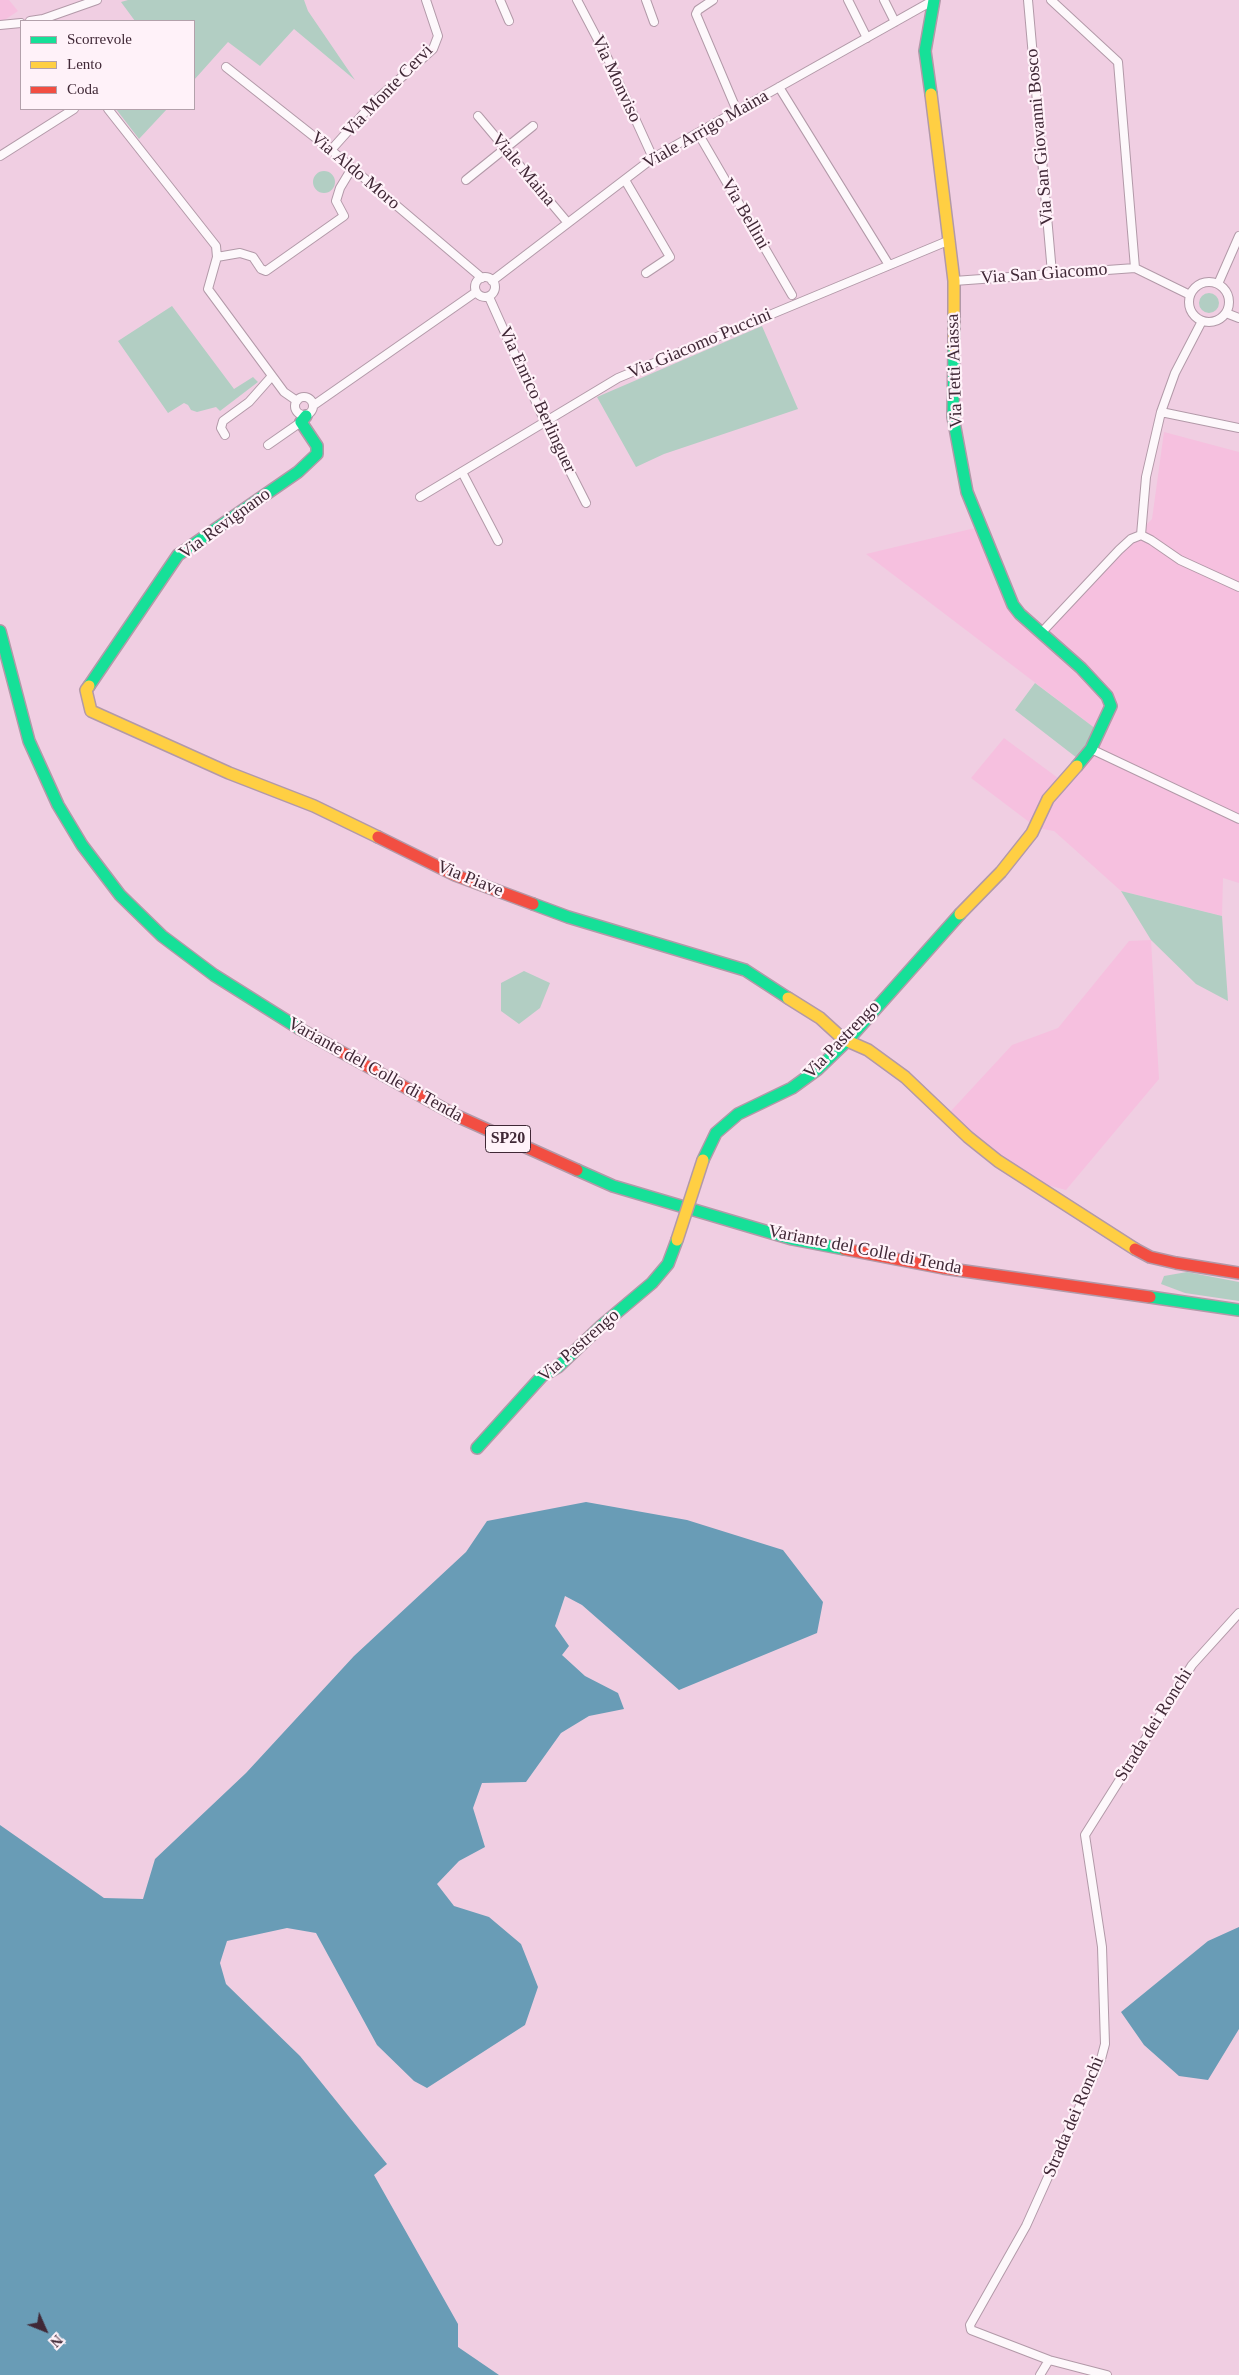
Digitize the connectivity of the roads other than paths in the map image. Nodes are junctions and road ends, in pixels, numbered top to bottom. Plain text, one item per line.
1 (97, 0) edge
2 (426, 0) edge
3 (500, 0) edge
4 (577, 0) edge
5 (646, 0) edge
6 (713, 0) edge
7 (848, 0) edge
8 (884, 0) edge
9 (934, 0) edge
10 (1028, 0) edge
11 (1051, 0) edge
12 (39, 20) edge
13 (509, 21) dead end
14 (654, 22) dead end
15 (895, 22) junction
16 (20, 23) edge
17 (0, 25) edge
18 (867, 38) junction
19 (226, 67) dead end
20 (779, 87) junction
21 (72, 110) edge
22 (109, 110) edge
23 (737, 110) junction
24 (478, 116) dead end
25 (533, 126) dead end
26 (698, 133) junction
27 (504, 148) junction
28 (331, 150) junction
29 (0, 156) edge
30 (653, 158) junction
31 (352, 168) junction
32 (466, 180) dead end
33 (625, 180) junction
34 (568, 223) junction
35 (1239, 236) edge
36 (950, 240) junction
37 (217, 258) junction
38 (889, 266) junction
39 (1135, 268) junction
40 (646, 273) dead end
41 (1052, 273) junction
42 (482, 278) junction
43 (492, 280) junction
44 (954, 281) junction
45 (1218, 284) junction
46 (476, 292) junction
47 (792, 295) dead end
48 (1190, 295) junction
49 (489, 297) junction
50 (1226, 313) junction
51 (1239, 318) edge
52 (1202, 321) junction
53 (272, 376) junction
54 (297, 401) junction
55 (314, 405) junction
56 (1161, 412) junction
57 (304, 419) junction
58 (545, 422) junction
59 (1239, 428) edge
60 (225, 435) dead end
61 (268, 445) dead end
62 (462, 472) junction
63 (420, 497) dead end
64 (586, 503) dead end
65 (1141, 535) junction
66 (498, 541) dead end
67 (1239, 587) edge
68 (0, 631) edge
69 (1042, 632) junction
70 (91, 711) joint
71 (1091, 749) junction
72 (1239, 819) edge
73 (848, 1040) junction
74 (1239, 1273) edge
75 (1239, 1310) edge
76 (477, 1448) dead end
77 (1239, 1613) edge
78 (1049, 2360) junction
79 (1040, 2375) edge
80 (1107, 2375) edge

1 - 12 street
2 - 28 street, Via Monte Cervi
3 - 13 street
4 - 30 street, Via Monviso
5 - 14 street
6 - 23 street
7 - 18 street
8 - 15 street
9 - 15 street, Viale Arrigo Maina
9 - 36 street, Via Tetti Aiassa
10 - 41 street, Via San Giovanni Bosco
11 - 39 street
15 - 18 street, Viale Arrigo Maina
16 - 17 street
18 - 20 street, Viale Arrigo Maina
19 - 28 street, Via Aldo Moro
20 - 23 street, Viale Arrigo Maina
20 - 38 street
21 - 29 street
22 - 37 street
23 - 26 street, Viale Arrigo Maina
24 - 27 street, Viale Maina
25 - 27 street
26 - 30 street, Viale Arrigo Maina
26 - 47 street, Via Bellini
27 - 32 street
27 - 34 street, Viale Maina
28 - 31 street, Via Aldo Moro
30 - 33 street, Viale Arrigo Maina
31 - 37 street
31 - 42 street, Via Aldo Moro
33 - 34 street, Viale Arrigo Maina
33 - 40 street
34 - 43 street, Viale Arrigo Maina
35 - 45 street
36 - 38 street, Via Giacomo Puccini
36 - 44 street, Via Tetti Aiassa
37 - 53 street, Via Revignano
38 - 58 street, Via Giacomo Puccini
39 - 41 street, Via San Giacomo
39 - 48 street
41 - 44 street, Via San Giacomo
42 - 43 street
42 - 46 street
43 - 49 street
44 - 69 street, Via Tetti Aiassa
45 - 48 street
45 - 50 street
46 - 49 street
46 - 55 street
48 - 52 street
49 - 58 street, Via Enrico Berlinguer
50 - 51 street
50 - 52 street
52 - 56 street
53 - 54 street, Via Revignano
53 - 60 street
54 - 55 street, Via Revignano
54 - 57 street, Via Revignano
55 - 57 street
56 - 59 street
56 - 65 street
57 - 61 street
57 - 70 street, Via Revignano
58 - 62 street, Via Giacomo Puccini
58 - 64 street, Via Enrico Berlinguer
62 - 63 street, Via Giacomo Puccini
62 - 66 street
65 - 67 street
65 - 69 street
68 - 75 street, Variante del Colle di Tenda / SP20
69 - 71 street, Via Tetti Aiassa
70 - 73 street, Via Piave
71 - 72 street
71 - 73 street, Via Pastrengo
73 - 74 street, Via Piave
73 - 76 street, Via Pastrengo, bridge
77 - 78 street, Strada dei Ronchi
78 - 79 street
78 - 80 street, Strada dei Ronchi

